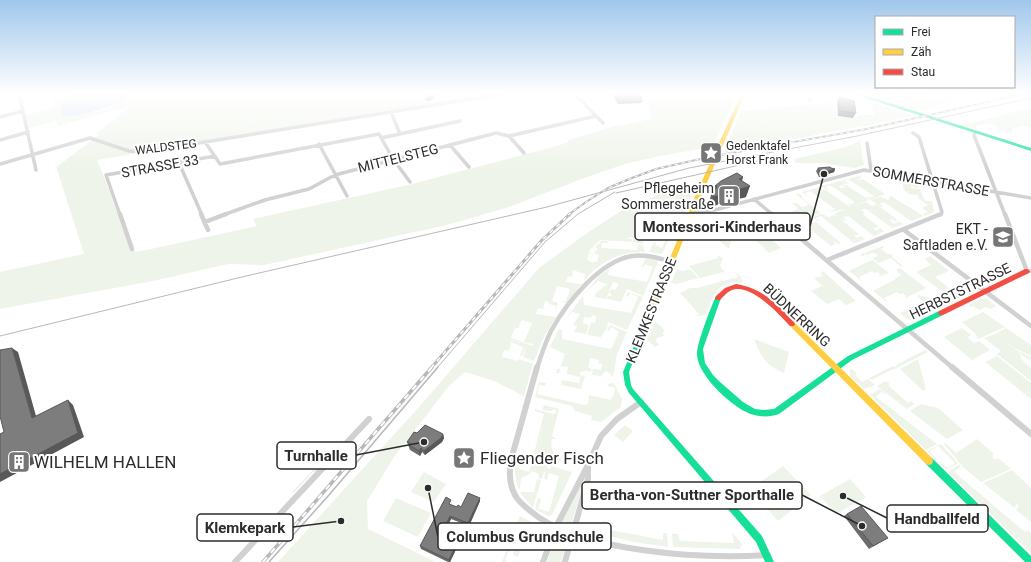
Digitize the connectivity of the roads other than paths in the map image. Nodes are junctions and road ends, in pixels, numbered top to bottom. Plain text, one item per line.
1 (25, 120) edge
2 (339, 120) edge
3 (394, 120) edge
4 (578, 120) edge
5 (600, 120) edge
6 (732, 120) edge
7 (938, 120) edge
8 (460, 121) dead end
9 (603, 124) dead end
10 (496, 128) dead end
11 (28, 132) junction
12 (975, 132) junction
13 (499, 133) junction
14 (913, 133) dead end
15 (400, 134) junction
16 (509, 136) junction
17 (381, 138) junction
18 (0, 140) edge
19 (205, 142) junction
20 (319, 144) junction
21 (867, 144) dead end
22 (450, 145) junction
23 (1031, 150) edge
24 (524, 153) dead end
25 (33, 154) junction
26 (215, 156) junction
27 (393, 159) junction
28 (179, 163) junction
29 (0, 164) edge
30 (469, 167) dead end
31 (36, 170) dead end
32 (872, 170) junction
33 (335, 175) junction
34 (933, 181) junction
35 (410, 182) dead end
36 (996, 192) junction
37 (347, 196) dead end
38 (1031, 198) edge
39 (754, 199) junction
40 (693, 211) junction
41 (205, 222) junction
42 (208, 230) dead end
43 (904, 230) junction
44 (132, 249) dead end
45 (827, 260) junction
46 (671, 262) junction
47 (1029, 271) edge
48 (984, 291) junction
49 (1031, 326) edge
50 (908, 330) junction
51 (836, 368) junction
52 (641, 402) junction
53 (369, 419) dead end
54 (1031, 434) edge
55 (588, 465) junction
56 (556, 527) junction
57 (573, 535) junction
58 (769, 559) edge
59 (235, 562) edge
60 (543, 562) edge
61 (565, 562) edge
62 (1031, 562) edge

1 - 11 street
2 - 19 street, WALDSTEG
3 - 15 street
4 - 16 street, MITTELSTEG
5 - 9 street
6 - 40 street, KLEMKESTRASSE
7 - 12 street
8 - 15 street
10 - 13 street
11 - 18 street
11 - 25 street
12 - 23 street
12 - 36 street, HERBSTSTRASSE
13 - 16 street, MITTELSTEG
13 - 22 street, MITTELSTEG
14 - 34 street
15 - 17 street
16 - 24 street
17 - 20 street
17 - 27 street
19 - 25 street, WALDSTEG
19 - 26 street
20 - 26 street
20 - 33 street
21 - 32 street
22 - 27 street, MITTELSTEG
22 - 30 street
25 - 29 street
25 - 31 street
26 - 28 street, STRASSE 33
27 - 33 street, MITTELSTEG
27 - 35 street
28 - 41 street
28 - 44 street, STRASSE 33
32 - 34 street, SOMMERSTRASSE
32 - 39 street, SOMMERSTRASSE
33 - 37 street
33 - 41 street, MITTELSTEG
34 - 36 street, SOMMERSTRASSE
34 - 43 street
36 - 38 street, SOMMERSTRASSE
36 - 47 street, HERBSTSTRASSE
39 - 40 street, SOMMERSTRASSE
39 - 45 street
40 - 46 street, KLEMKESTRASSE
41 - 42 street
43 - 45 street
43 - 48 street
45 - 50 street
46 - 52 street, KLEMKESTRASSE
46 - 56 street
47 - 48 street, HERBSTSTRASSE
48 - 49 street
48 - 50 street, HERBSTSTRASSE
50 - 51 street, HERBSTSTRASSE
50 - 54 street
51 - 51 street, BÜDNERRING
51 - 62 street, BÜDNERRING
52 - 55 street
52 - 58 street, KLEMKESTRASSE
53 - 59 street
55 - 56 street
55 - 57 street
56 - 57 street
56 - 60 street
57 - 58 street
57 - 61 street

